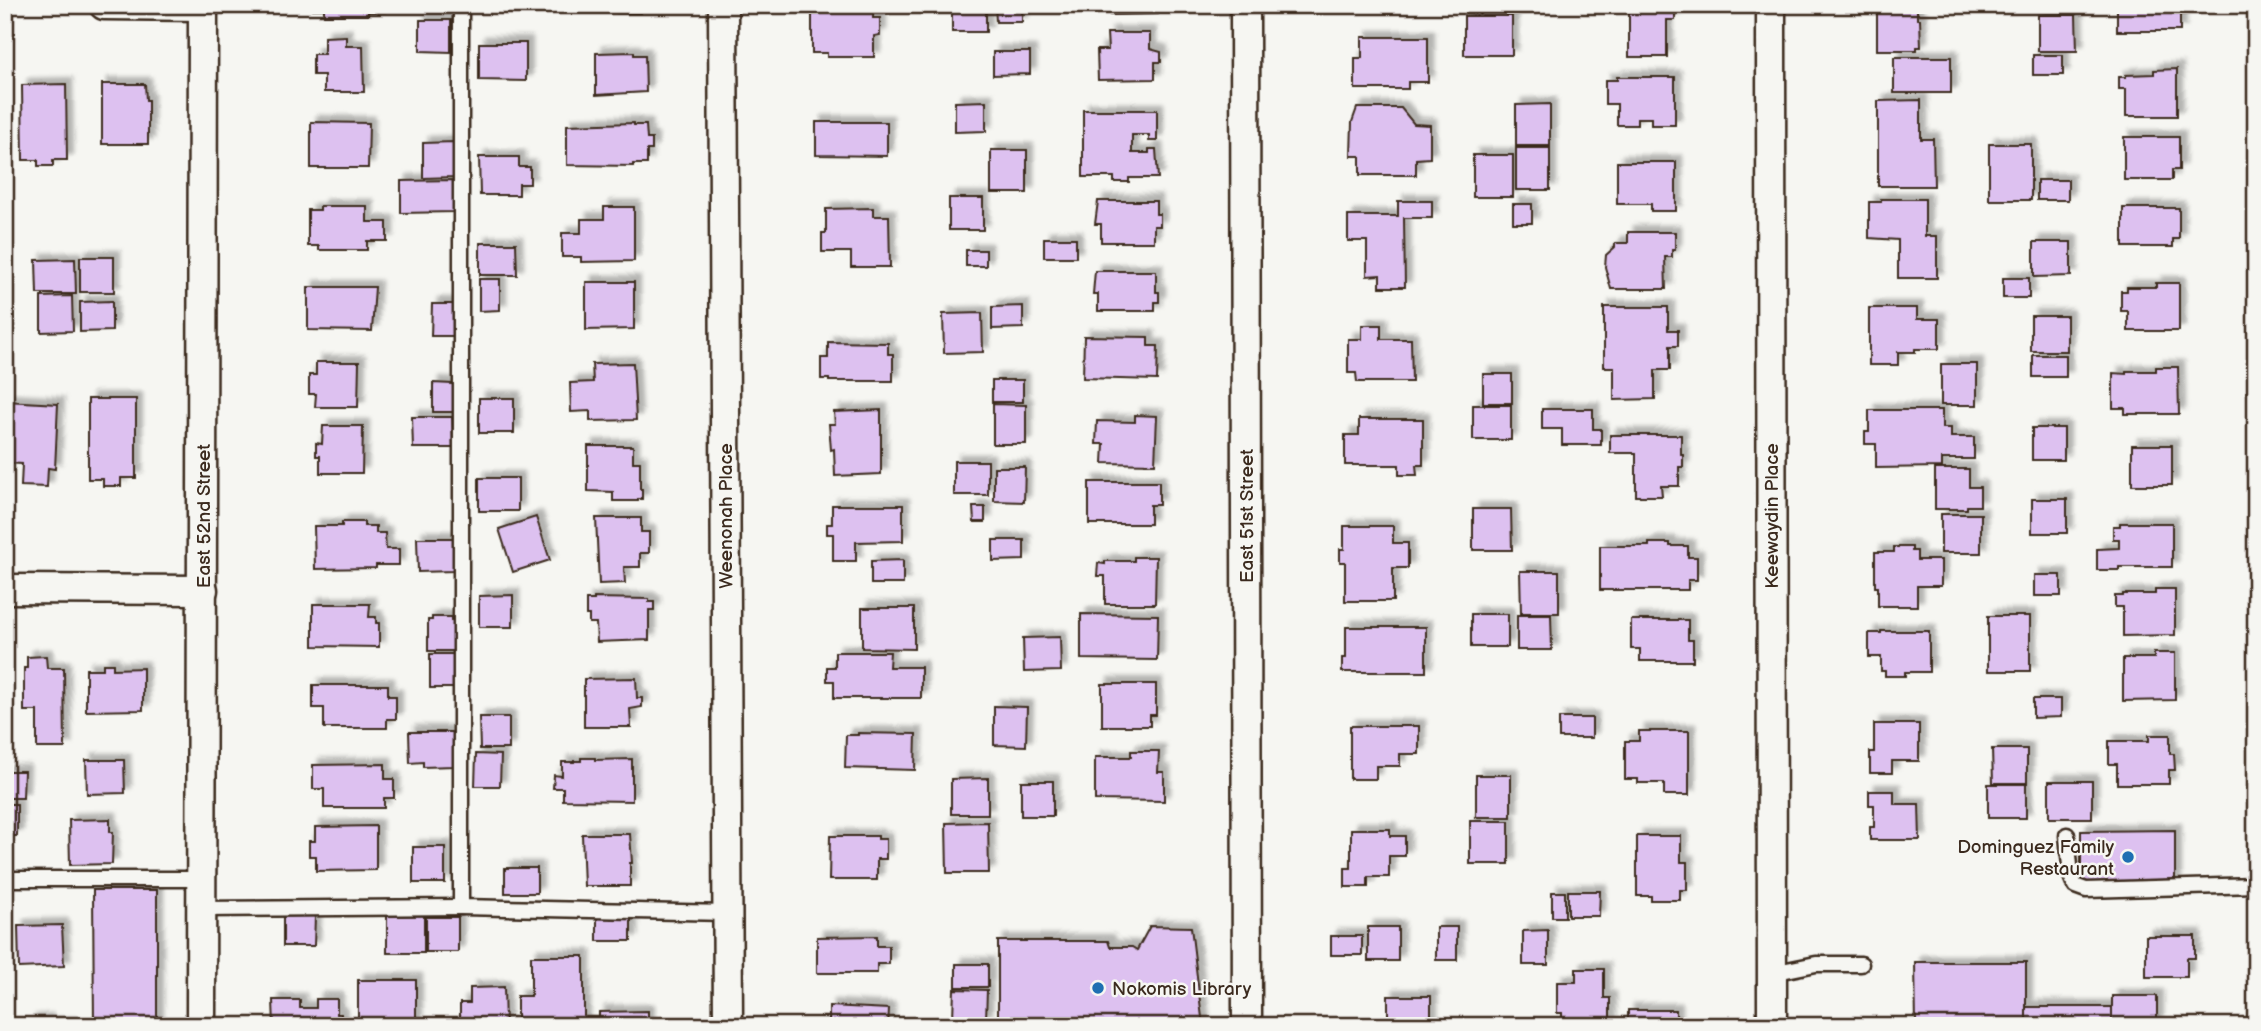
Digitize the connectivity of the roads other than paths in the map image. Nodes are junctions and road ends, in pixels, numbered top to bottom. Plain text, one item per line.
1 (104, 5) edge
2 (461, 5) edge
3 (723, 5) edge
4 (1245, 5) edge
5 (1770, 5) edge
6 (203, 6) edge
7 (5, 589) edge
8 (203, 590) junction
9 (2067, 835) dead end
10 (5, 878) edge
11 (202, 879) junction
12 (2256, 885) edge
13 (461, 907) junction
14 (200, 909) junction
15 (726, 913) junction
16 (1861, 964) dead end
17 (1772, 973) junction
18 (201, 1026) edge
19 (728, 1026) edge
20 (1247, 1026) edge
21 (1772, 1026) edge

1 - 6 street
2 - 13 lane
3 - 15 street, Weenonah Place
4 - 20 street, East 51st Street
5 - 17 street, Keewaydin Place
6 - 8 street, East 52nd Street
7 - 8 street
8 - 11 street, East 52nd Street
9 - 12 lane
10 - 11 lane
11 - 14 street, East 52nd Street
13 - 14 lane
13 - 15 lane
14 - 18 street, East 52nd Street
15 - 19 street, Weenonah Place
16 - 17 lane
17 - 21 street, Keewaydin Place

